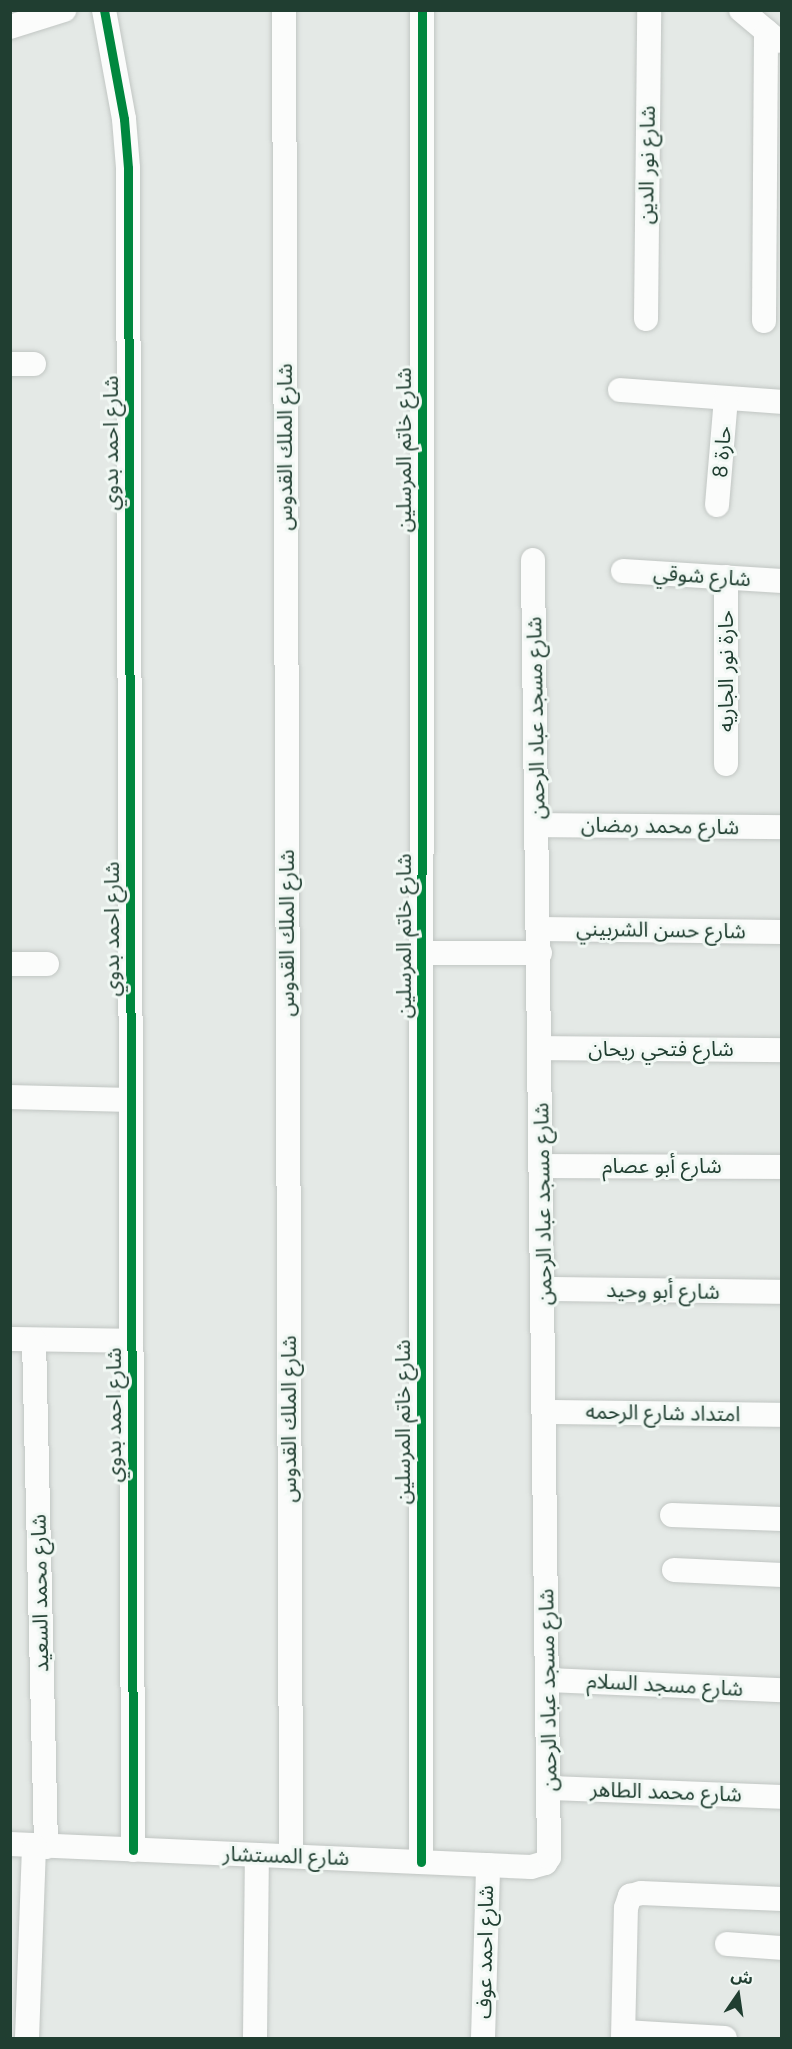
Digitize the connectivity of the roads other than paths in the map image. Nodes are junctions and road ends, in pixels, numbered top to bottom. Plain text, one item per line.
1 (64, 10) edge
2 (104, 10) edge
3 (284, 10) edge
4 (422, 10) edge
5 (649, 10) edge
6 (741, 10) edge
7 (10, 27) edge
8 (774, 37) edge
9 (646, 319) dead end
10 (764, 321) dead end
11 (10, 363) edge
12 (34, 364) dead end
13 (620, 390) dead end
14 (726, 398) junction
15 (782, 402) edge
16 (717, 505) dead end
17 (533, 560) dead end
18 (623, 571) dead end
19 (726, 577) junction
20 (782, 581) edge
21 (726, 764) dead end
22 (538, 825) junction
23 (782, 828) edge
24 (540, 929) junction
25 (782, 932) edge
26 (422, 953) junction
27 (540, 953) junction
28 (10, 964) edge
29 (47, 964) dead end
30 (542, 1048) junction
31 (782, 1050) edge
32 (10, 1097) edge
33 (130, 1100) junction
34 (543, 1166) junction
35 (782, 1167) edge
36 (545, 1289) junction
37 (782, 1292) edge
38 (10, 1339) edge
39 (34, 1340) junction
40 (131, 1341) junction
41 (544, 1412) junction
42 (782, 1415) edge
43 (672, 1515) dead end
44 (782, 1519) edge
45 (674, 1570) dead end
46 (782, 1575) edge
47 (549, 1680) junction
48 (782, 1690) edge
49 (550, 1788) junction
50 (782, 1797) edge
51 (10, 1844) edge
52 (40, 1846) junction
53 (550, 1849) joint
54 (133, 1850) junction
55 (257, 1855) junction
56 (291, 1856) junction
57 (421, 1862) junction
58 (488, 1865) junction
59 (782, 1899) edge
60 (727, 1944) dead end
61 (782, 1948) edge
62 (623, 2035) edge
63 (27, 2038) edge
64 (255, 2038) edge
65 (483, 2038) edge
66 (725, 2038) edge

1 - 7 street
2 - 33 street, شارع احمد بدوي
3 - 56 street, شارع الملك القدوس
4 - 26 street, شارع خاتم المرسلين
5 - 9 street, شارع نور الدين
6 - 8 street
8 - 10 street
11 - 12 street
13 - 14 street
14 - 15 street
14 - 16 street, حارة 8
17 - 22 street, شارع مسجد عباد الرحمن
18 - 19 street, شارع شوقي
19 - 20 street, شارع شوقي
19 - 21 street, حارة نور الجاريه
22 - 23 street, شارع محمد رمضان
22 - 24 street, شارع مسجد عباد الرحمن
24 - 25 street, شارع حسن الشربيني
24 - 27 street, شارع مسجد عباد الرحمن
26 - 27 street
26 - 57 street, شارع خاتم المرسلين
27 - 30 street, شارع مسجد عباد الرحمن
28 - 29 street
30 - 31 street, شارع فتحي ريحان
30 - 34 street, شارع مسجد عباد الرحمن
32 - 33 street
33 - 40 street, شارع احمد بدوي
34 - 35 street, شارع أبو عصام
34 - 36 street, شارع مسجد عباد الرحمن
36 - 37 street, شارع أبو وحيد
36 - 41 street, شارع مسجد عباد الرحمن
38 - 39 street
39 - 40 street
39 - 52 street, شارع محمد السعيد
40 - 54 street, شارع احمد بدوي
41 - 42 street, امتداد شارع الرحمه
41 - 47 street, شارع مسجد عباد الرحمن
43 - 44 street
45 - 46 street
47 - 48 street, شارع مسجد السلام
47 - 49 street, شارع مسجد عباد الرحمن
49 - 50 street, شارع محمد الطاهر
49 - 53 street, شارع مسجد عباد الرحمن
51 - 52 street, شارع المستشار
52 - 54 street, شارع المستشار
52 - 63 street, شارع محمد السعيد
53 - 58 street, شارع المستشار
54 - 55 street, شارع المستشار
55 - 56 street, شارع المستشار
55 - 64 street
56 - 57 street, شارع المستشار
57 - 58 street, شارع المستشار
58 - 65 street, شارع احمد عوف
59 - 62 street
60 - 61 street
62 - 66 street

